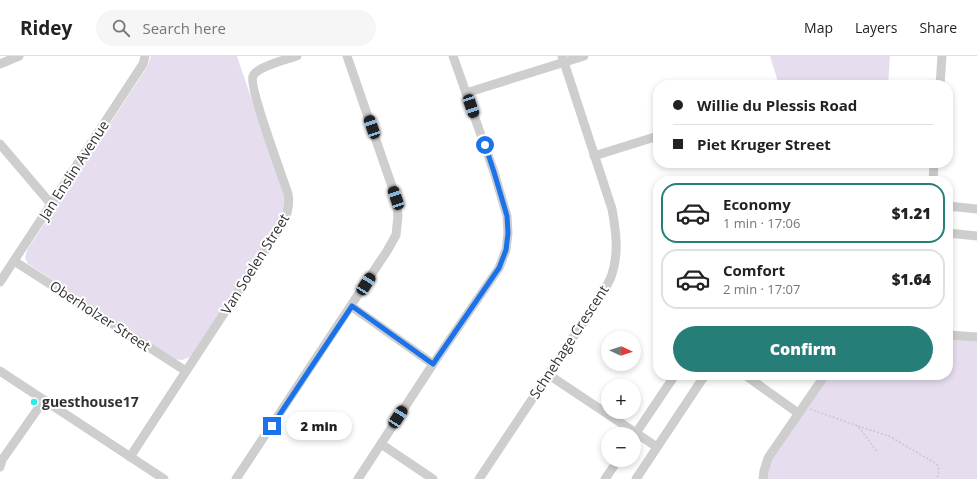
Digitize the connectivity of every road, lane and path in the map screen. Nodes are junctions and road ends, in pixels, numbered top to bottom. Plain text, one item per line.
1 (19, 56) edge
2 (146, 56) edge
3 (297, 56) edge
4 (348, 56) edge
5 (454, 56) edge
6 (584, 56) edge
7 (942, 56) edge
8 (562, 59) edge
9 (0, 64) edge
10 (940, 80) edge
11 (466, 93) junction
12 (653, 138) edge
13 (0, 144) edge
14 (594, 156) junction
15 (51, 204) junction
16 (953, 207) edge
17 (977, 209) edge
18 (953, 234) edge
19 (977, 236) edge
20 (14, 261) junction
21 (0, 282) edge
22 (352, 306) junction
23 (953, 335) edge
24 (977, 337) edge
25 (433, 364) junction
26 (0, 371) edge
27 (186, 371) junction
28 (549, 374) junction
29 (672, 380) edge
30 (702, 380) edge
31 (753, 380) edge
32 (821, 380) edge
33 (44, 400) junction
34 (800, 410) junction
35 (858, 426) junction
36 (625, 427) edge
37 (640, 427) edge
38 (641, 438) edge
39 (381, 444) junction
40 (657, 447) junction
41 (878, 453) dead end
42 (130, 457) junction
43 (0, 467) edge
44 (613, 467) edge
45 (164, 479) edge
46 (236, 479) edge
47 (358, 479) edge
48 (433, 479) edge
49 (479, 479) edge
50 (605, 479) edge
51 (636, 479) edge
52 (763, 479) edge
53 (938, 479) edge

1 - 9 street
2 - 15 street, Jan Enslin Avenue
3 - 27 street, Van Soelen Street
4 - 22 street
5 - 11 street
6 - 8 street
7 - 10 street
8 - 11 street
8 - 14 street, Schnehage Crescent
11 - 25 street
12 - 14 street
13 - 15 street
14 - 28 street, Schnehage Crescent
15 - 20 street, Jan Enslin Avenue
16 - 17 street
18 - 19 street
20 - 21 street, Jan Enslin Avenue
20 - 27 street, Oberholzer Street
22 - 25 street
22 - 46 street
23 - 24 street
25 - 39 street
26 - 33 street
27 - 42 street, Van Soelen Street
28 - 36 street
28 - 49 street, Schnehage Crescent
29 - 37 street
30 - 40 street
31 - 34 street
32 - 34 street
33 - 42 street
33 - 43 street
34 - 35 path
34 - 52 street
35 - 41 path
35 - 53 path
38 - 40 street
39 - 47 street
39 - 48 street
40 - 51 street
42 - 45 street
44 - 50 street

